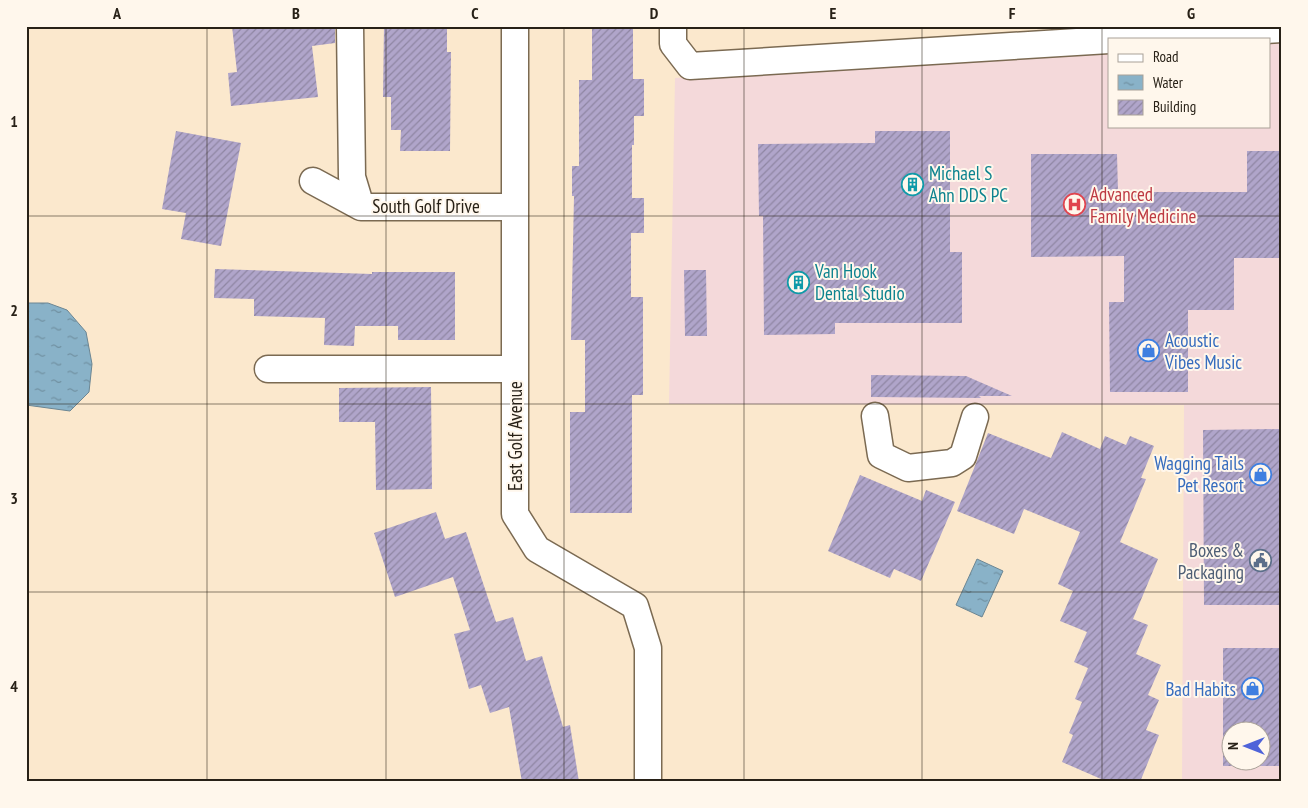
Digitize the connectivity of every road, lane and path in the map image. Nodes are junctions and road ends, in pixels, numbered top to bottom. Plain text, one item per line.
1 (350, 26) edge
2 (515, 26) edge
3 (673, 26) edge
4 (1282, 29) edge
5 (1138, 38) edge
6 (1108, 40) edge
7 (313, 181) dead end
8 (361, 206) junction
9 (515, 206) junction
10 (268, 369) dead end
11 (515, 369) junction
12 (875, 416) dead end
13 (975, 416) dead end
14 (648, 782) edge

1 - 8 street
2 - 9 street, East Golf Avenue
3 - 6 street
4 - 5 street
7 - 8 street, South Golf Drive
8 - 9 street, South Golf Drive
9 - 11 street, East Golf Avenue
10 - 11 street
11 - 14 street, East Golf Avenue
12 - 13 street

